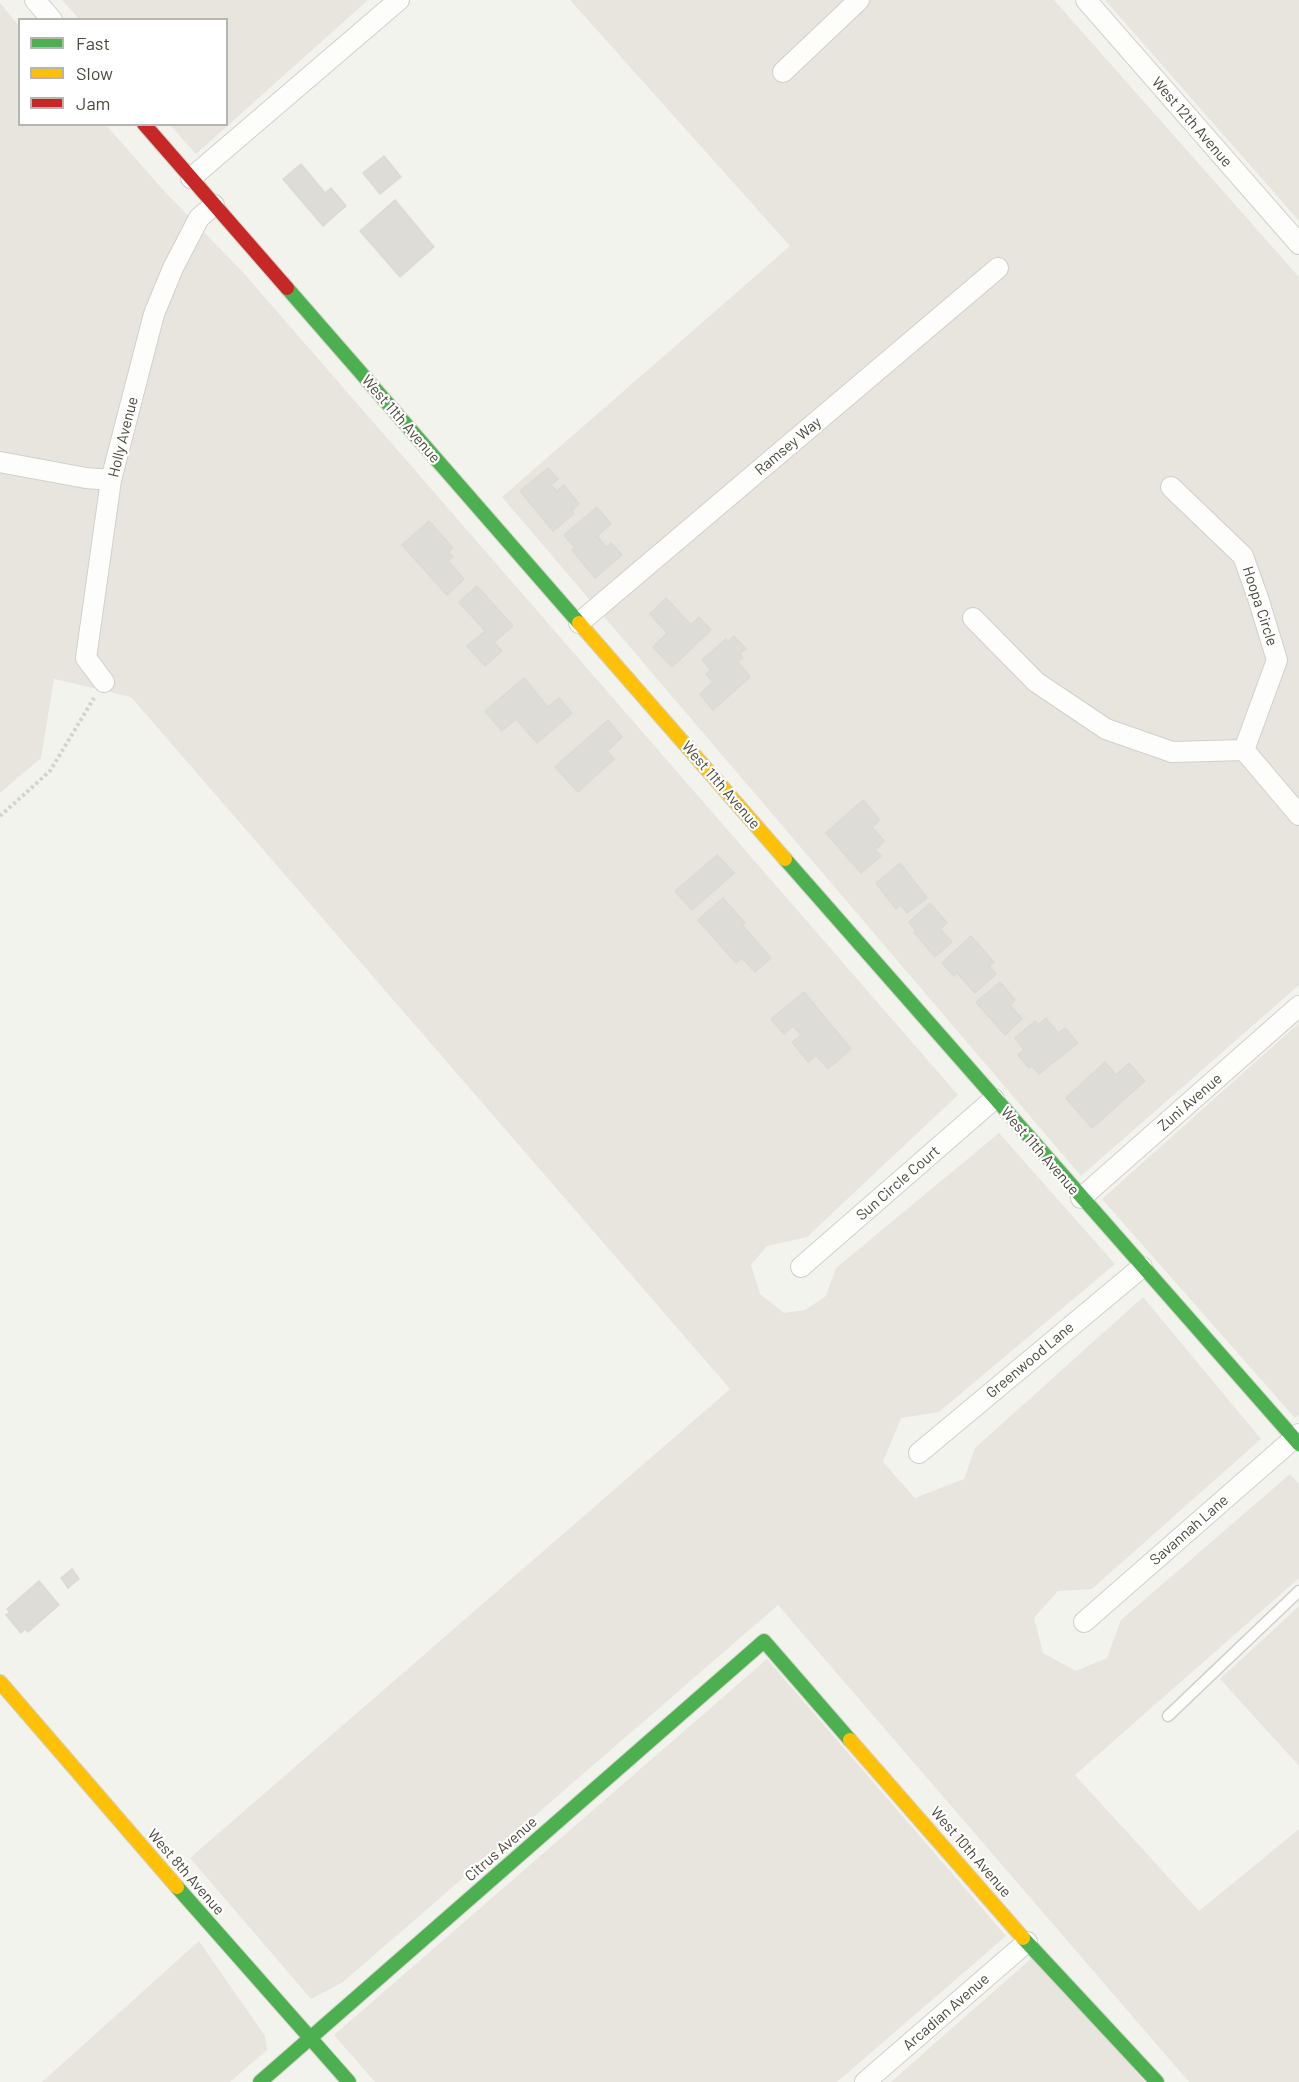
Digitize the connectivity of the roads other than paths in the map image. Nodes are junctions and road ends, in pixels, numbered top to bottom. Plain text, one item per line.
1 (35, 0) edge
2 (399, 0) edge
3 (859, 0) edge
4 (1086, 0) edge
5 (50, 18) edge
6 (783, 72) dead end
7 (146, 126) edge
8 (191, 178) junction
9 (214, 205) junction
10 (1299, 244) edge
11 (998, 268) dead end
12 (0, 462) edge
13 (111, 480) junction
14 (1171, 488) dead end
15 (973, 618) dead end
16 (579, 623) junction
17 (104, 682) road end
18 (1244, 750) junction
19 (1299, 815) edge
20 (1299, 1006) edge
21 (994, 1099) junction
22 (1081, 1198) junction
23 (801, 1267) dead end
24 (1142, 1267) junction
25 (1297, 1439) edge
26 (919, 1453) dead end
27 (1299, 1591) edge
28 (1084, 1622) dead end
29 (764, 1641) joint
30 (0, 1682) edge
31 (1168, 1716) dead end
32 (1027, 1942) junction
33 (311, 2038) junction
34 (260, 2082) edge
35 (350, 2082) edge
36 (865, 2082) edge
37 (1157, 2082) edge

1 - 5 street
2 - 8 street
3 - 6 street
4 - 10 street, West 12th Avenue
7 - 8 street, West 11th Avenue
8 - 9 street, West 11th Avenue
9 - 13 street, Holly Avenue
9 - 16 street, West 11th Avenue
11 - 16 street, Ramsey Way
12 - 13 street
13 - 17 street, Holly Avenue
14 - 18 street, Hoopa Circle
15 - 18 street
16 - 21 street, West 11th Avenue
18 - 19 street
20 - 22 street, Zuni Avenue
21 - 22 street, West 11th Avenue
21 - 23 street, Sun Circle Court
22 - 24 street, West 11th Avenue
24 - 25 street, West 11th Avenue
24 - 26 street, Greenwood Lane
25 - 28 street, Savannah Lane
27 - 31 lane
29 - 32 street, West 10th Avenue
29 - 33 street, Citrus Avenue
30 - 33 street, West 8th Avenue
32 - 36 street, Arcadian Avenue
32 - 37 street, West 10th Avenue
33 - 34 street, Citrus Avenue
33 - 35 street, West 8th Avenue

